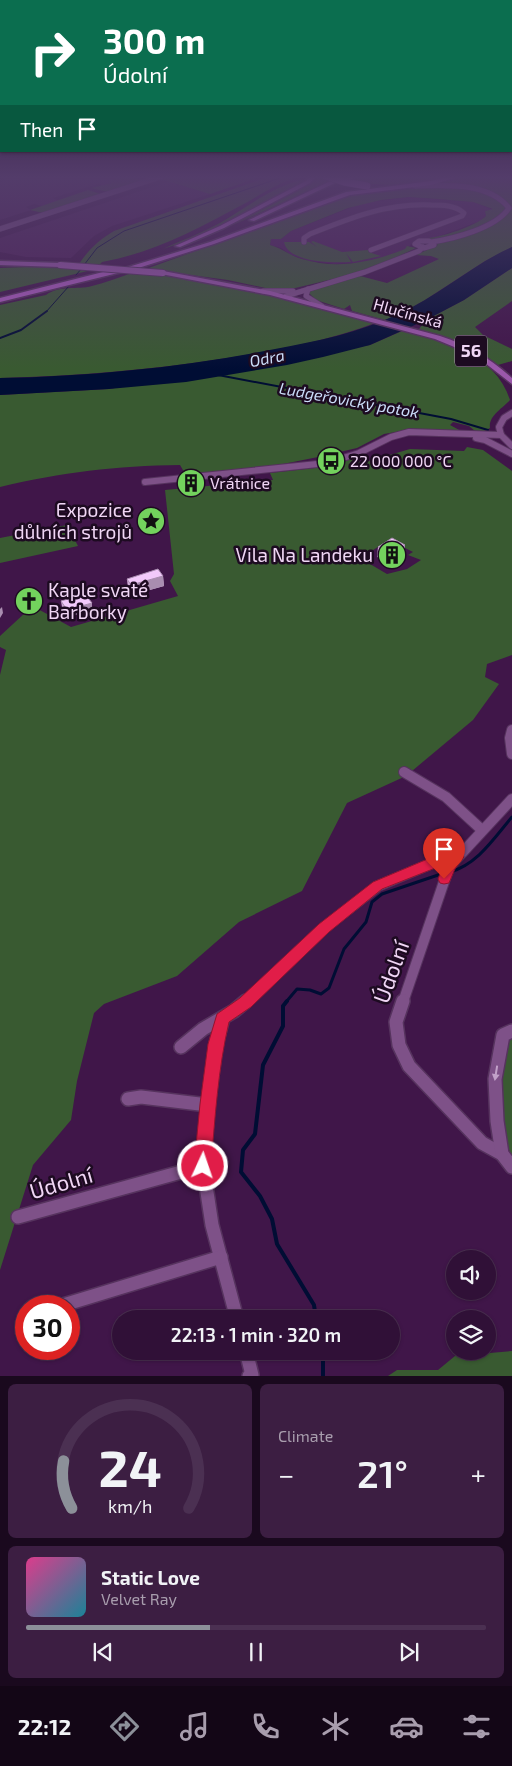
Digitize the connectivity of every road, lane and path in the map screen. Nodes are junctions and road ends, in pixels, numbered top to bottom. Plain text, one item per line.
1 (193, 240) edge
2 (202, 240) edge
3 (211, 240) edge
4 (220, 240) edge
5 (397, 240) edge
6 (447, 240) edge
7 (431, 242) junction
8 (423, 247) junction
9 (371, 250) dead end
10 (154, 260) junction
11 (0, 263) edge
12 (122, 268) junction
13 (107, 270) dead end
14 (94, 275) junction
15 (51, 286) junction
16 (308, 289) junction
17 (263, 291) junction
18 (0, 295) edge
19 (286, 296) junction
20 (0, 300) edge
21 (322, 306) junction
22 (512, 382) edge
23 (511, 413) edge
24 (453, 434) junction
25 (501, 435) junction
26 (512, 446) edge
27 (512, 454) edge
28 (145, 482) dead end
29 (512, 730) edge
30 (512, 754) edge
31 (404, 772) dead end
32 (512, 799) edge
33 (482, 830) junction
34 (457, 857) junction
35 (222, 1018) junction
36 (512, 1030) edge
37 (181, 1047) dead end
38 (128, 1099) dead end
39 (208, 1104) junction
40 (502, 1154) junction
41 (203, 1166) junction
42 (512, 1167) edge
43 (18, 1217) dead end
44 (221, 1257) junction
45 (80, 1300) edge
46 (235, 1310) edge
47 (248, 1360) edge
48 (249, 1376) edge

1 - 12 highway
2 - 12 highway
3 - 10 highway
4 - 10 highway
5 - 9 street
6 - 7 street
7 - 8 street, Hlučínská
7 - 8 street, Hlučínská
8 - 16 street, Hlučínská
10 - 12 highway
11 - 17 main road, Hlučínská / 56, bridge
12 - 14 highway
13 - 14 highway
14 - 15 highway
15 - 18 highway
15 - 20 highway
16 - 17 street
16 - 19 street, Hlučínská
16 - 21 street
17 - 19 main road, Hlučínská / 56
19 - 21 main road, Hlučínská / 56
21 - 22 main road, Hlučínská / 56
23 - 25 street
24 - 25 street
24 - 27 street
24 - 28 street
25 - 26 street
29 - 30 street
31 - 33 street
32 - 33 street, Údolní
33 - 34 street, Údolní
34 - 35 street
34 - 40 street, Údolní
35 - 37 street
35 - 39 street
36 -> 40 street
38 - 39 street
39 - 41 street
40 - 42 street
41 - 43 street, Údolní
41 - 44 street
44 - 45 street
44 - 46 street
47 - 48 street

